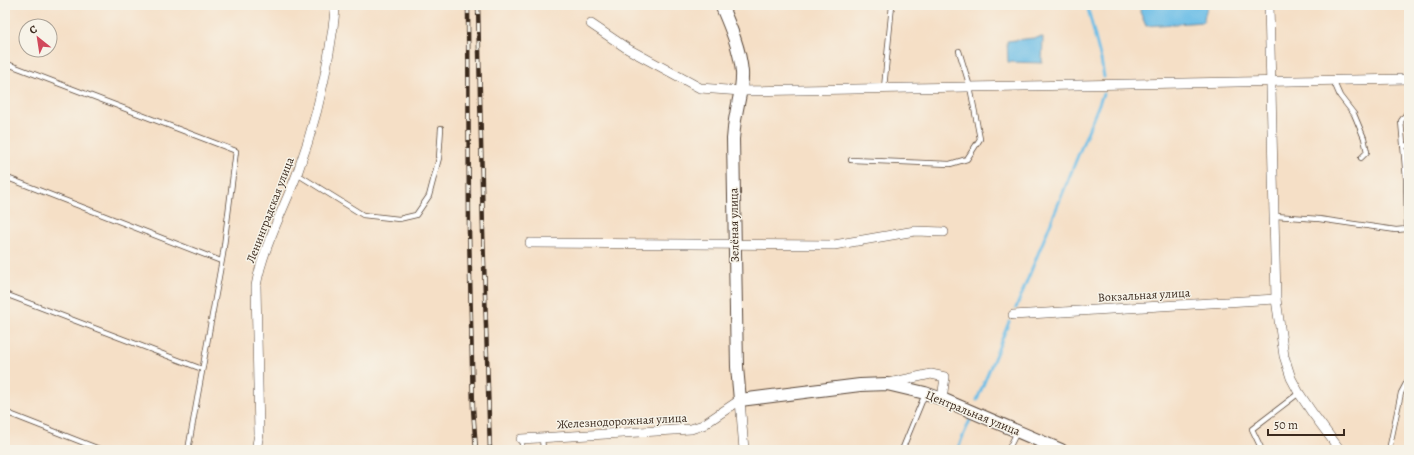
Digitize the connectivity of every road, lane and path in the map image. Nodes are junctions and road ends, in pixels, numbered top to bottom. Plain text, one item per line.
1 (335, 5) edge
2 (720, 5) edge
3 (892, 5) edge
4 (1269, 5) edge
5 (591, 24) dead end
6 (959, 51) dead end
7 (5, 63) edge
8 (1409, 78) edge
9 (1333, 80) junction
10 (1271, 81) junction
11 (970, 87) junction
12 (884, 88) junction
13 (741, 90) junction
14 (1409, 110) edge
15 (441, 128) dead end
16 (1409, 145) edge
17 (1403, 146) junction
18 (1361, 158) dead end
19 (851, 160) dead end
20 (297, 174) junction
21 (5, 177) edge
22 (1407, 178) edge
23 (1408, 212) edge
24 (1275, 216) junction
25 (944, 232) dead end
26 (530, 243) dead end
27 (734, 245) junction
28 (221, 261) junction
29 (5, 294) edge
30 (1276, 299) junction
31 (1013, 315) dead end
32 (202, 369) junction
33 (1409, 378) edge
34 (887, 384) junction
35 (926, 393) junction
36 (1300, 393) junction
37 (942, 399) junction
38 (740, 400) junction
39 (5, 412) edge
40 (1017, 431) junction
41 (542, 437) junction
42 (521, 438) joint
43 (102, 450) edge
44 (188, 450) edge
45 (256, 450) edge
46 (523, 450) edge
47 (543, 450) edge
48 (744, 450) edge
49 (902, 450) edge
50 (1008, 450) edge
51 (1061, 450) edge
52 (1262, 450) edge
53 (1340, 450) edge
54 (1389, 450) edge

1 - 20 street, Ленинградская улица
2 - 13 street, Зелёная улица
3 - 12 lane
4 - 10 street
5 - 13 street
6 - 11 lane
7 - 28 lane
8 - 9 street
9 - 10 street
9 - 18 lane
10 - 11 street
10 - 24 street
11 - 12 street
11 - 19 lane
12 - 13 street
13 - 27 street, Зелёная улица
14 - 17 lane
15 - 20 lane
16 - 17 lane
17 - 22 lane
20 - 45 street, Ленинградская улица
21 - 28 lane
22 - 23 lane
23 - 24 lane
24 - 30 street
25 - 27 street
26 - 27 street
27 - 38 street, Зелёная улица
28 - 32 lane
29 - 32 lane
30 - 31 street, Вокзальная улица
30 - 36 street
32 - 44 lane
33 - 54 lane
34 - 35 street, Центральная улица
34 - 37 street
34 - 38 street, Центральная улица
35 - 37 street, Центральная улица
35 - 49 lane
36 - 52 lane
36 - 53 street
37 - 40 street, Центральная улица
38 - 41 street, Железнодорожная улица
38 - 48 street, Зелёная улица
39 - 43 lane
40 - 50 lane
40 - 51 street, Центральная улица
41 - 42 street, Железнодорожная улица
41 - 47 lane
42 - 46 lane

